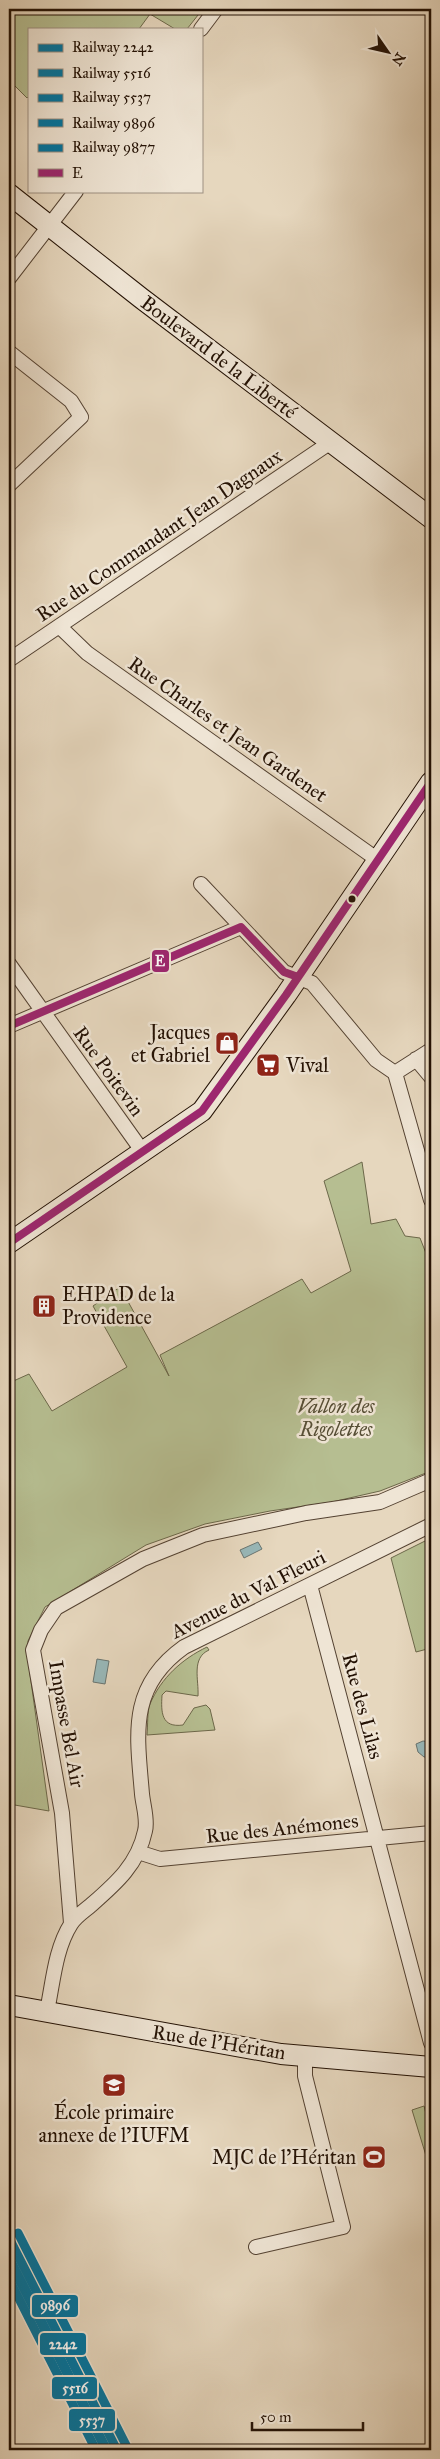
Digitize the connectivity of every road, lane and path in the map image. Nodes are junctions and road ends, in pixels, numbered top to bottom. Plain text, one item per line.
1 (216, 9) edge
2 (202, 28) edge
3 (75, 192) edge
4 (9, 194) edge
5 (49, 225) junction
6 (9, 278) edge
7 (9, 352) edge
8 (331, 442) junction
9 (9, 485) edge
10 (431, 518) edge
11 (59, 626) junction
12 (9, 660) edge
13 (431, 782) edge
14 (378, 860) junction
15 (201, 884) dead end
16 (242, 927) junction
17 (9, 964) edge
18 (298, 976) junction
19 (43, 1012) junction
20 (9, 1026) edge
21 (431, 1050) edge
22 (416, 1060) junction
23 (395, 1073) junction
24 (431, 1077) edge
25 (143, 1152) junction
26 (431, 1200) edge
27 (9, 1243) edge
28 (431, 1480) edge
29 (431, 1525) edge
30 (310, 1584) junction
31 (431, 1833) edge
32 (378, 1838) junction
33 (138, 1852) junction
34 (71, 1923) junction
35 (9, 2005) edge
36 (48, 2011) junction
37 (431, 2042) edge
38 (305, 2055) junction
39 (431, 2067) edge
40 (256, 2247) dead end

1 - 2 street
3 - 5 street
4 - 5 street, Boulevard de la Liberté
5 - 6 street
5 - 8 street, Boulevard de la Liberté
7 - 9 street
8 - 10 street, Boulevard de la Liberté
8 - 11 street, Rue du Commandant Jean Dagnaux
11 - 12 street, Rue du Commandant Jean Dagnaux
11 - 14 street, Rue Charles et Jean Gardenet
13 - 14 street
14 - 18 street
15 - 16 street
16 - 18 street
16 - 19 street
17 - 19 street, Rue Poitevin
18 - 23 street
18 - 25 street
19 - 20 street
19 - 25 street, Rue Poitevin
21 - 22 street
22 - 23 street
22 - 24 street
23 - 26 street
25 - 27 street
28 - 34 street, Impasse Bel Air
29 - 30 street, Avenue du Val Fleuri
30 - 32 street, Rue des Lilas
30 - 33 street, Avenue du Val Fleuri
31 - 32 street, Rue des Anémones
32 - 33 street, Rue des Anémones
32 - 37 street, Rue des Lilas
33 - 34 street, Avenue du Val Fleuri
34 - 36 street, Avenue du Val Fleuri
35 - 36 street, Rue de l'Héritan
36 - 38 street, Rue de l'Héritan
38 - 39 street, Rue de l'Héritan
38 - 40 street

